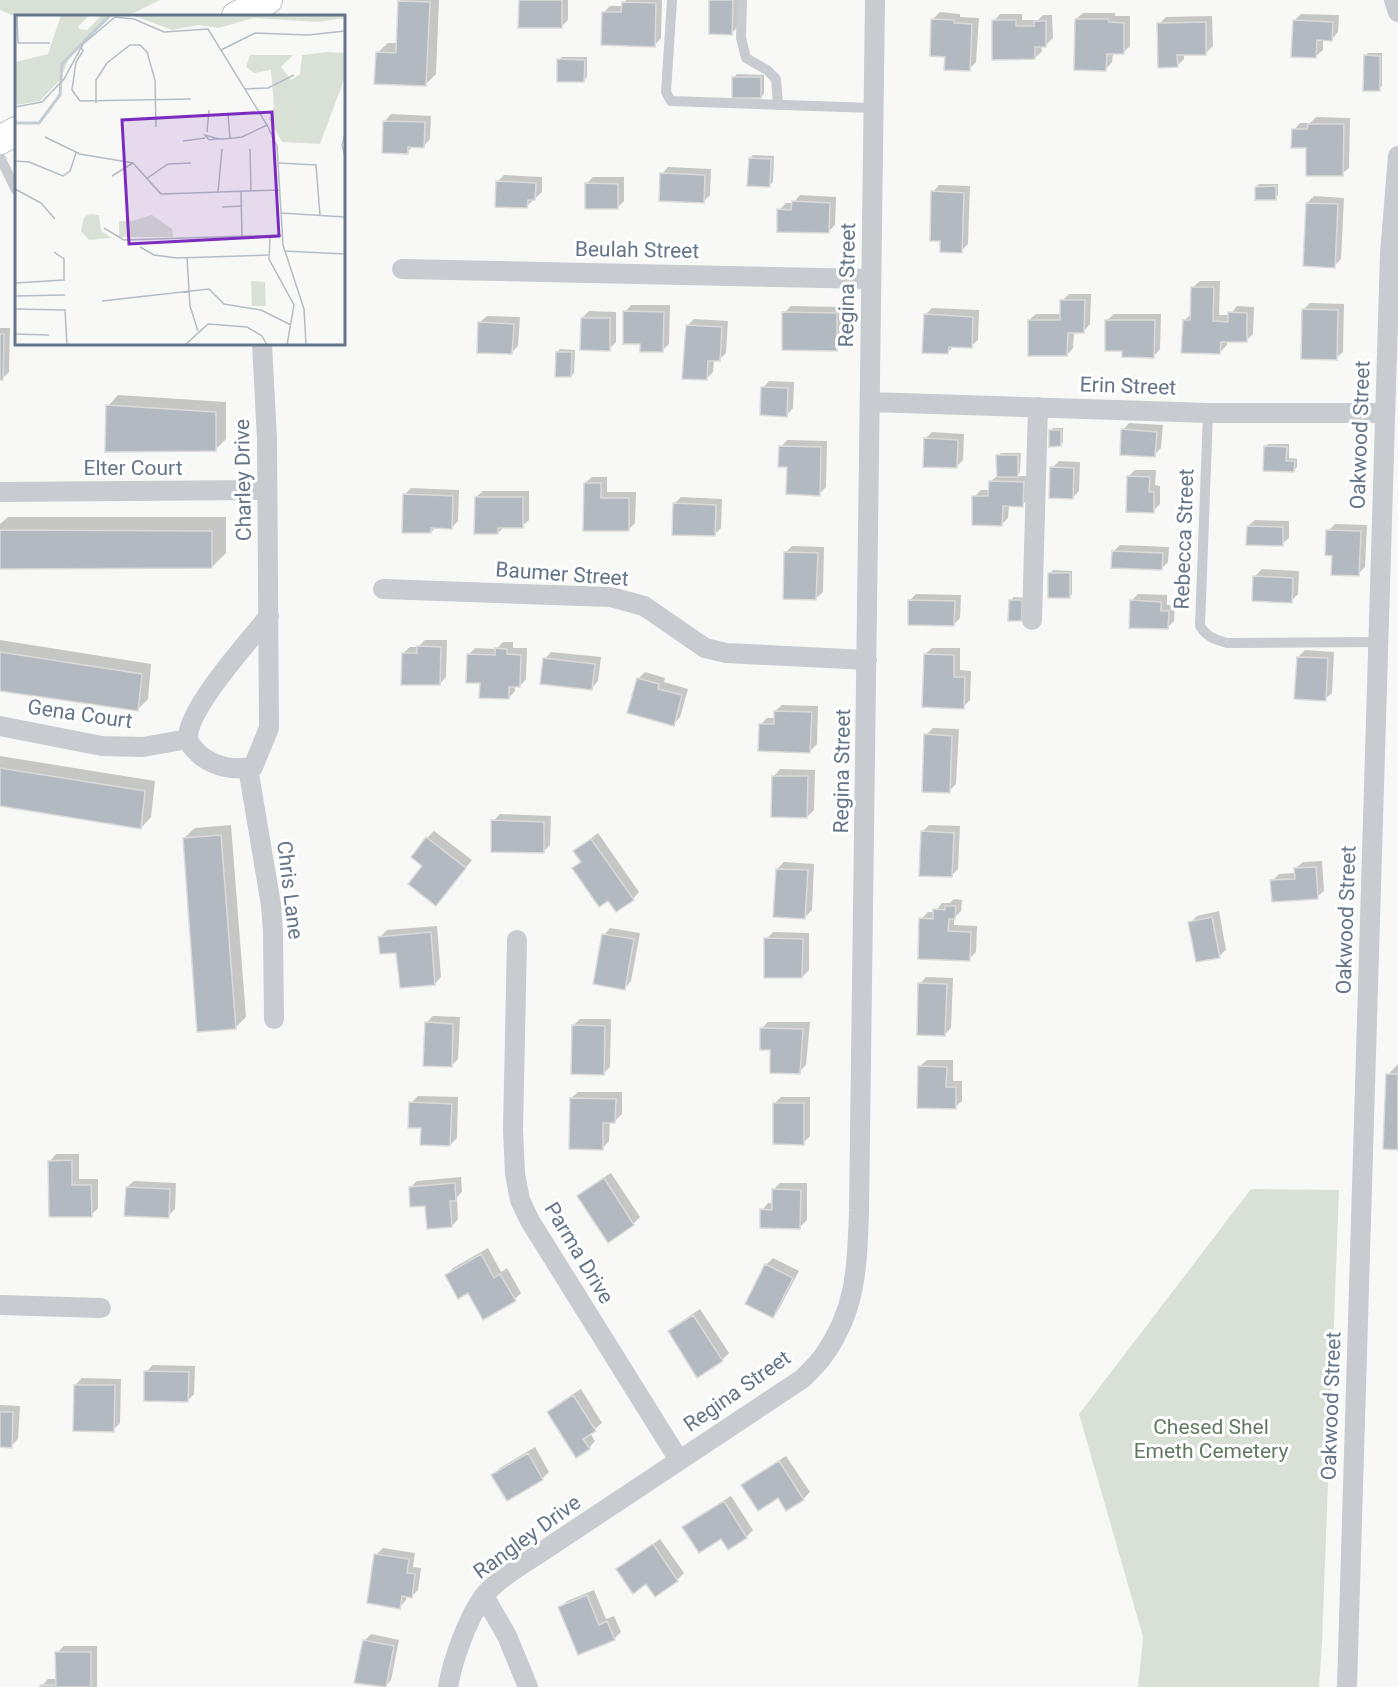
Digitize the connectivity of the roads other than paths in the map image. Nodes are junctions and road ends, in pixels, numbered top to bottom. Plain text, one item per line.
1 (268, 0) edge
2 (672, 0) edge
3 (742, 0) edge
4 (875, 0) edge
5 (1394, 0) edge
6 (1398, 12) edge
7 (238, 15) edge
8 (778, 105) junction
9 (873, 108) junction
10 (15, 132) edge
11 (0, 140) edge
12 (1398, 156) edge
13 (0, 157) edge
14 (15, 188) edge
15 (402, 269) dead end
16 (870, 279) junction
17 (262, 345) edge
18 (870, 402) junction
19 (1038, 407) junction
20 (1208, 413) junction
21 (1385, 413) junction
22 (267, 490) junction
23 (0, 492) edge
24 (382, 589) dead end
25 (268, 616) junction
26 (1032, 620) dead end
27 (1378, 642) junction
28 (867, 660) junction
29 (0, 726) edge
30 (188, 739) junction
31 (248, 768) junction
32 (517, 940) dead end
33 (274, 1019) dead end
34 (0, 1305) edge
35 (101, 1308) dead end
36 (679, 1460) junction
37 (484, 1596) junction
38 (448, 1687) edge
39 (528, 1687) edge
40 (1347, 1687) edge

1 - 7 street
2 - 8 lane
3 - 8 lane
4 - 9 street, Regina Street
5 - 6 street
8 - 9 lane
9 - 16 street, Regina Street
10 - 11 street
12 - 21 street, Oakwood Street
13 - 14 lane
15 - 16 street, Beulah Street
16 - 18 street, Regina Street
17 - 22 street, Charley Drive
18 - 19 street, Erin Street
18 - 28 street, Regina Street
19 - 20 street, Erin Street
19 - 26 street
20 - 21 street, Erin Street
20 - 27 lane, Rebecca Street
21 - 27 street, Oakwood Street
22 - 23 street, Elter Court
22 - 25 street, Charley Drive
24 - 28 street, Baumer Street
25 - 30 street
25 - 31 street, Charley Drive
27 - 40 street, Oakwood Street
28 - 36 street, Regina Street
29 - 30 street, Gena Court
30 - 31 street
31 - 33 street, Chris Lane
32 - 36 street, Parma Drive
34 - 35 street
36 - 37 street, Rangley Drive
37 - 38 street, Rangley Drive
37 - 39 street

